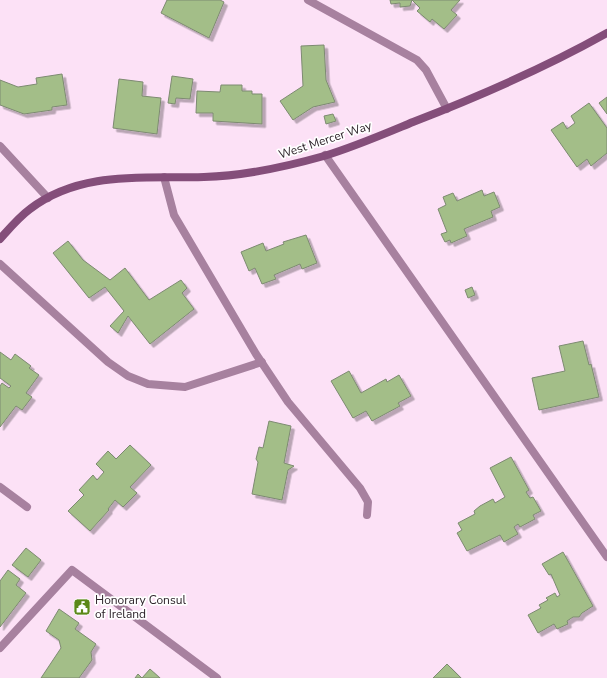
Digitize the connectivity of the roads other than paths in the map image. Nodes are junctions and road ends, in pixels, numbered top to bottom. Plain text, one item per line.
1 (308, 0) edge
2 (607, 33) edge
3 (447, 109) junction
4 (0, 146) edge
5 (325, 155) junction
6 (164, 177) junction
7 (48, 198) junction
8 (0, 239) edge
9 (0, 264) edge
10 (262, 362) junction
11 (0, 487) edge
12 (27, 507) dead end
13 (367, 515) dead end
14 (607, 557) edge
15 (0, 648) edge
16 (217, 678) edge

1 - 3 street
2 - 3 street, West Mercer Way
3 - 5 street, West Mercer Way
4 - 7 street
5 - 6 street, West Mercer Way
5 - 14 street
6 - 7 street, West Mercer Way
6 - 10 street
7 - 8 street, West Mercer Way
9 - 10 street
10 - 13 street
11 - 12 street
15 - 16 street

